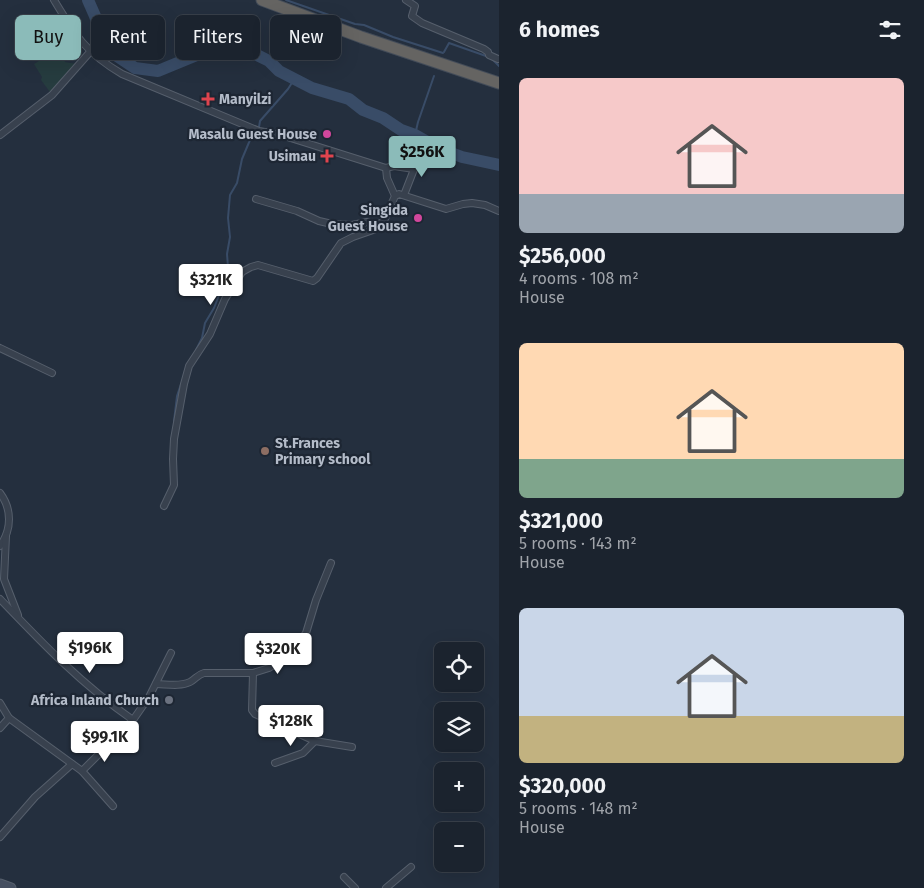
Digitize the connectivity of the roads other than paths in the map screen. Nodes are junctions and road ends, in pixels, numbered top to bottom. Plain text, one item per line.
1 (54, 0) edge
2 (262, 0) edge
3 (406, 0) edge
4 (90, 52) junction
5 (498, 59) edge
6 (499, 83) edge
7 (0, 135) edge
8 (420, 154) dead end
9 (386, 168) junction
10 (414, 169) junction
11 (395, 196) junction
12 (404, 196) junction
13 (256, 199) dead end
14 (499, 211) edge
15 (378, 225) junction
16 (0, 348) edge
17 (52, 373) dead end
18 (0, 493) edge
19 (164, 506) dead end
20 (6, 536) junction
21 (0, 546) edge
22 (331, 563) dead end
23 (0, 599) edge
24 (20, 620) junction
25 (171, 653) dead end
26 (253, 673) junction
27 (156, 684) junction
28 (0, 703) edge
29 (9, 718) junction
30 (133, 720) junction
31 (0, 728) edge
32 (315, 742) junction
33 (352, 747) dead end
34 (275, 763) dead end
35 (72, 764) junction
36 (82, 772) junction
37 (113, 806) dead end
38 (0, 837) edge
39 (411, 867) dead end
40 (344, 877) dead end
41 (0, 884) edge
42 (11, 888) edge
43 (355, 888) edge
44 (386, 888) edge

1 - 4 street
2 - 6 highway
3 - 5 street
4 - 7 street
4 - 9 street
8 - 10 street
9 - 10 street
9 - 11 street
10 - 12 street
11 - 12 street
11 - 15 street
12 - 14 street
13 - 15 street
15 - 19 street
16 - 17 street
18 - 20 street
20 - 21 street
20 - 24 street
22 - 26 street
23 - 24 street
24 - 30 street
25 - 27 street
26 - 27 street
26 - 32 street
27 - 30 street
28 - 29 street
29 - 31 street
29 - 35 street
30 - 36 street
32 - 33 street
32 - 34 street
35 - 36 street
35 - 38 street
36 - 37 street
39 - 44 street
40 - 43 street
41 - 42 main road

